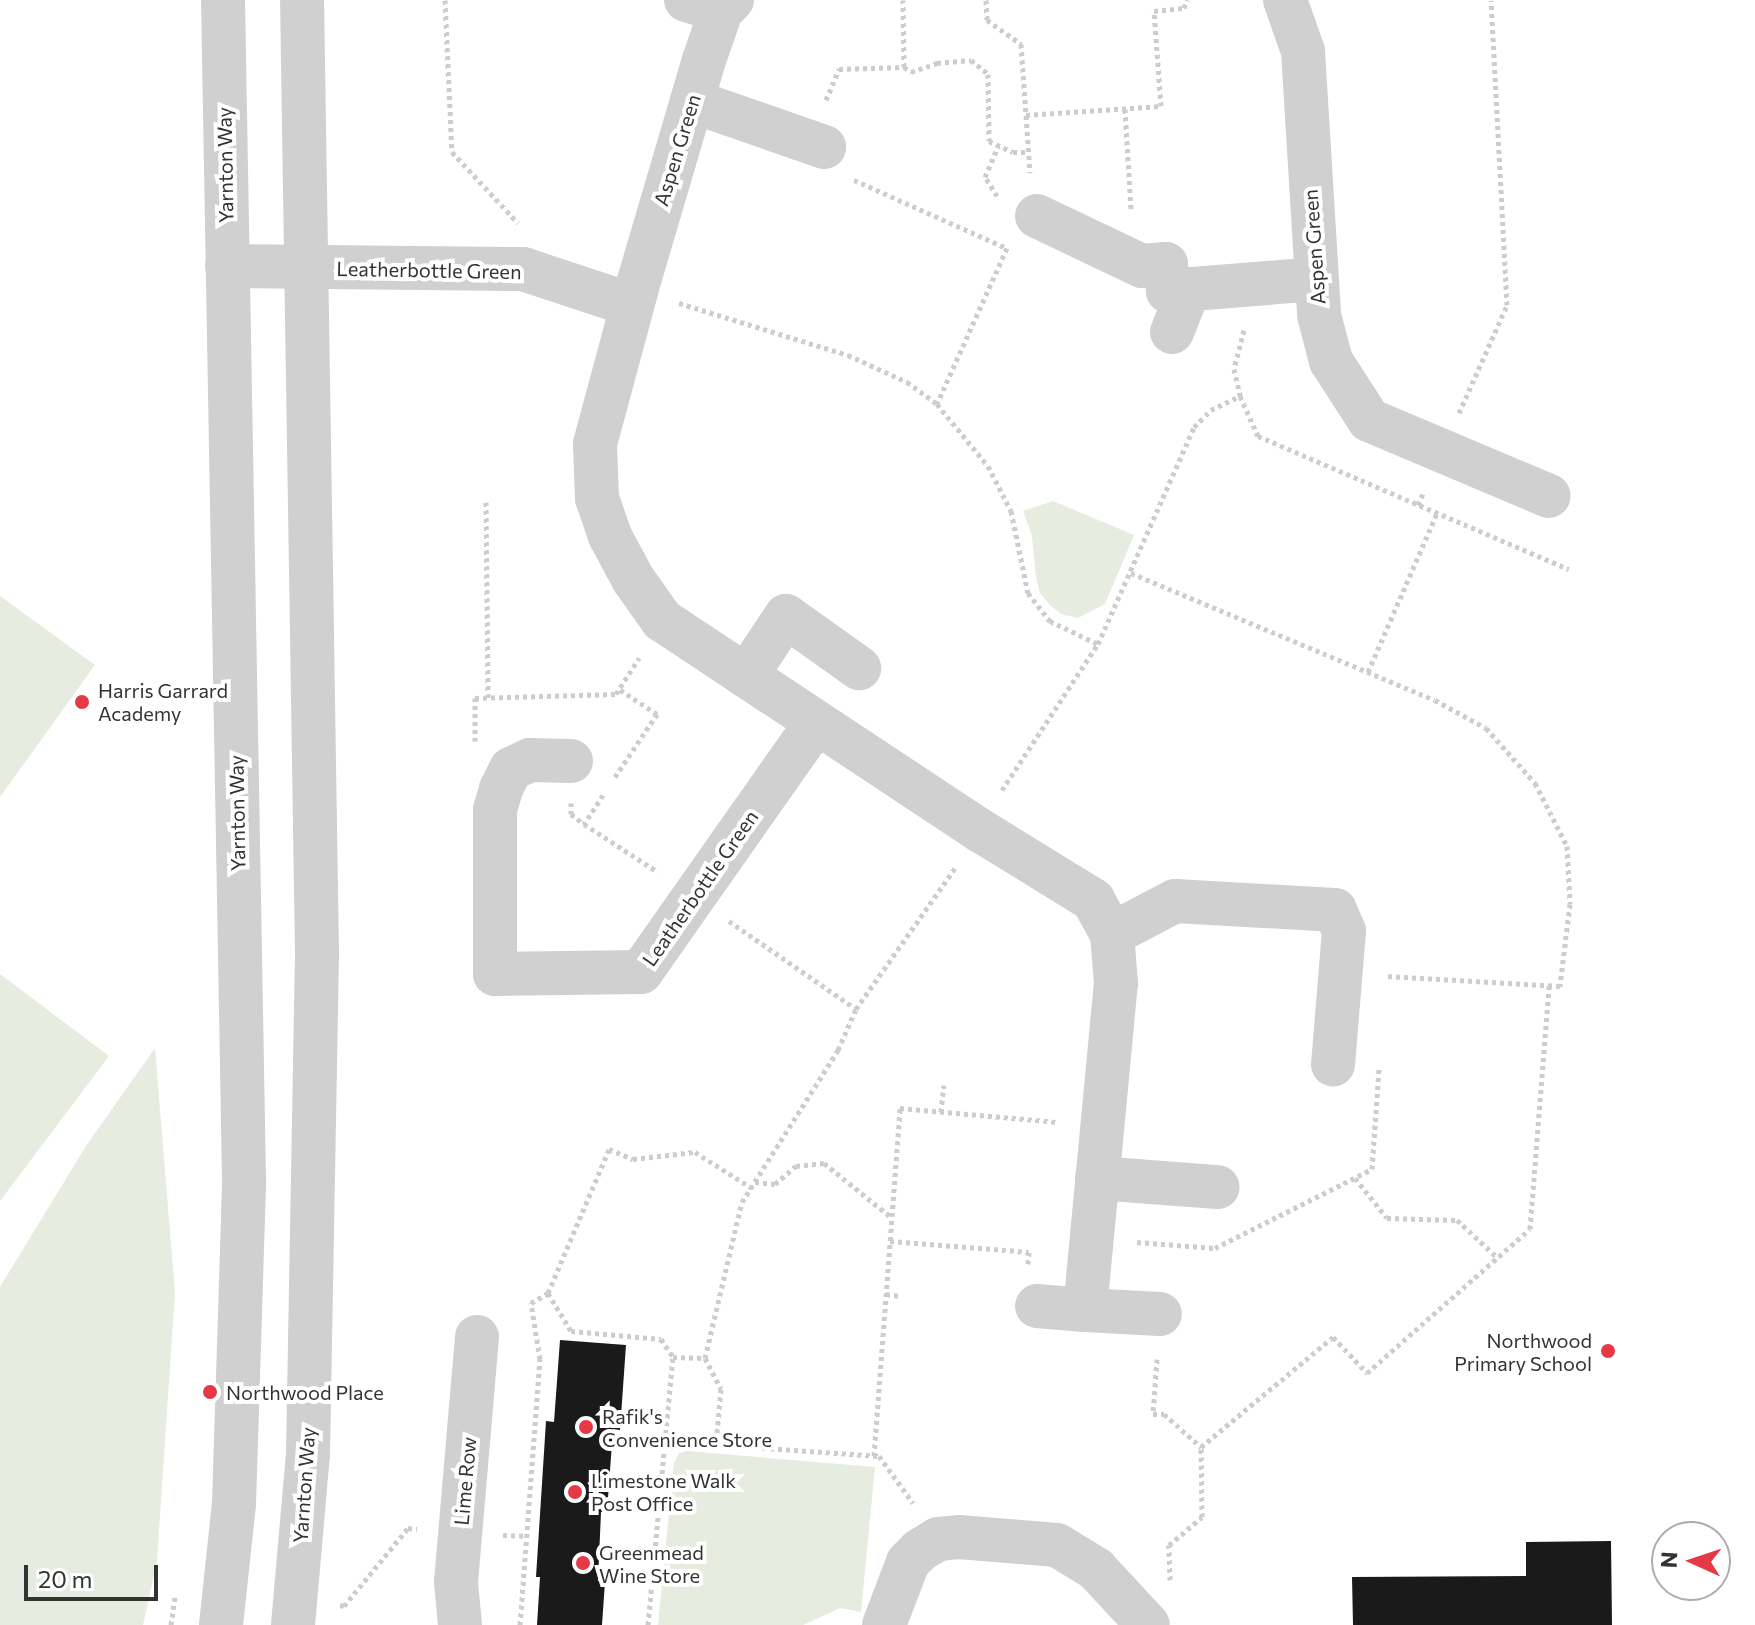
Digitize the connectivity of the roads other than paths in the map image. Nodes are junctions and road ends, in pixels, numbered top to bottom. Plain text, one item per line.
1 (223, 0) edge
2 (302, 0) edge
3 (1285, 0) edge
4 (713, 4) edge
5 (692, 101) junction
6 (816, 145) road end
7 (1021, 211) road end
8 (227, 266) junction
9 (305, 267) junction
10 (1316, 279) junction
11 (1189, 289) junction
12 (634, 296) junction
13 (1172, 332) dead end
14 (1549, 496) dead end
15 (859, 668) dead end
16 (746, 676) junction
17 (816, 723) junction
18 (571, 761) dead end
19 (1112, 934) junction
20 (1333, 1065) road end
21 (1097, 1178) junction
22 (1218, 1187) dead end
23 (1032, 1292) road end
24 (1085, 1310) junction
25 (1160, 1314) road end
26 (477, 1337) dead end
27 (1159, 1607) edge
28 (311, 1614) edge
29 (221, 1625) edge
30 (460, 1625) edge
31 (884, 1625) edge

1 - 8 street, Yarnton Way
2 - 9 street, Yarnton Way
3 - 10 street, Aspen Green
4 - 5 street, Aspen Green
5 - 6 street
5 - 12 street, Aspen Green
7 - 11 street
8 - 9 street, Leatherbottle Green
8 - 29 street, Yarnton Way
9 - 12 street, Leatherbottle Green
9 - 28 street, Yarnton Way
10 - 11 street
10 - 14 street, Aspen Green
11 - 13 street
12 - 16 street
15 - 16 street
16 - 17 street
17 - 18 street, Leatherbottle Green
17 - 19 street
19 - 20 street
19 - 21 street
21 - 22 street
21 - 24 street
23 - 24 street
24 - 25 street
26 - 30 street, Lime Row
27 - 31 street

